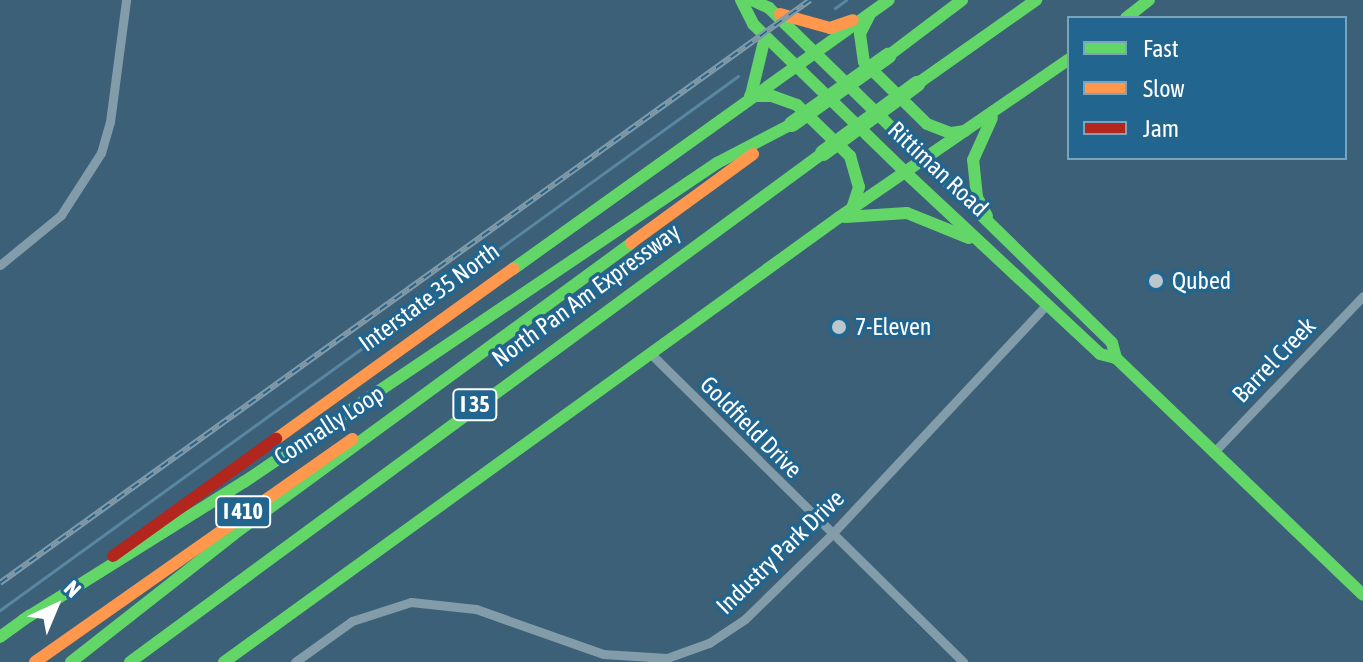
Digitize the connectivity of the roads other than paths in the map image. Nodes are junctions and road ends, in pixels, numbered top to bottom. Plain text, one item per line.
1 (126, 0) edge
2 (741, 0) edge
3 (752, 0) edge
4 (889, 0) edge
5 (962, 0) edge
6 (1036, 0) edge
7 (1149, 0) edge
8 (769, 8) junction
9 (871, 13) junction
10 (1129, 16) edge
11 (765, 37) junction
12 (814, 52) junction
13 (1067, 60) edge
14 (795, 65) junction
15 (750, 96) junction
16 (993, 116) junction
17 (792, 124) junction
18 (968, 130) junction
19 (925, 161) junction
20 (906, 173) junction
21 (845, 214) junction
22 (991, 226) junction
23 (987, 248) junction
24 (0, 265) edge
25 (1363, 296) edge
26 (1047, 304) junction
27 (650, 353) junction
28 (1116, 358) junction
29 (457, 371) junction
30 (1214, 452) junction
31 (831, 535) junction
32 (1363, 595) edge
33 (23, 620) junction
34 (0, 637) edge
35 (35, 662) edge
36 (71, 662) edge
37 (130, 662) edge
38 (224, 662) edge
39 (295, 662) edge
40 (963, 662) edge

1 - 24 street
2 - 11 main road, Rittiman Road
3 - 8 main road, Rittiman Road
4 - 9 main road, Interstate 35 North
5 - 17 main road, North Pan Am Expressway / I 35, bridge
6 - 37 main road, North Pan Am Expressway / I 35, bridge
7 - 10 main road
8 - 9 main road
8 - 12 main road, Rittiman Road
9 - 12 main road, Interstate 35 North
9 - 18 main road
11 - 14 main road, Rittiman Road
11 - 15 main road
12 - 14 main road, Interstate 35 North
12 - 19 main road, Rittiman Road
13 - 16 main road
14 - 15 main road, Interstate 35 North
14 - 20 main road, Rittiman Road
15 - 21 main road
15 - 33 main road, Interstate 35 North
16 - 18 main road
16 - 22 main road
17 - 29 main road, North Pan Am Expressway / I 35
17 - 33 main road
18 - 19 main road
19 - 20 main road
19 - 22 main road, Rittiman Road
20 - 21 main road
20 - 23 main road, Rittiman Road
21 - 23 main road
21 - 27 main road
22 - 28 main road, Rittiman Road
23 - 26 main road, Rittiman Road
25 - 30 street, Barrel Creek
26 - 28 main road, Rittiman Road
26 - 31 street, Industry Park Drive
27 - 31 street, Goldfield Drive
27 - 38 main road
28 - 30 main road, Rittiman Road
29 - 35 main road, Connally Loop / I 410
29 - 36 main road, North Pan Am Expressway / I 35
30 - 32 main road, Rittiman Road
31 - 39 street, Industry Park Drive
31 - 40 street, Goldfield Drive
33 - 34 main road, Interstate 35 North

